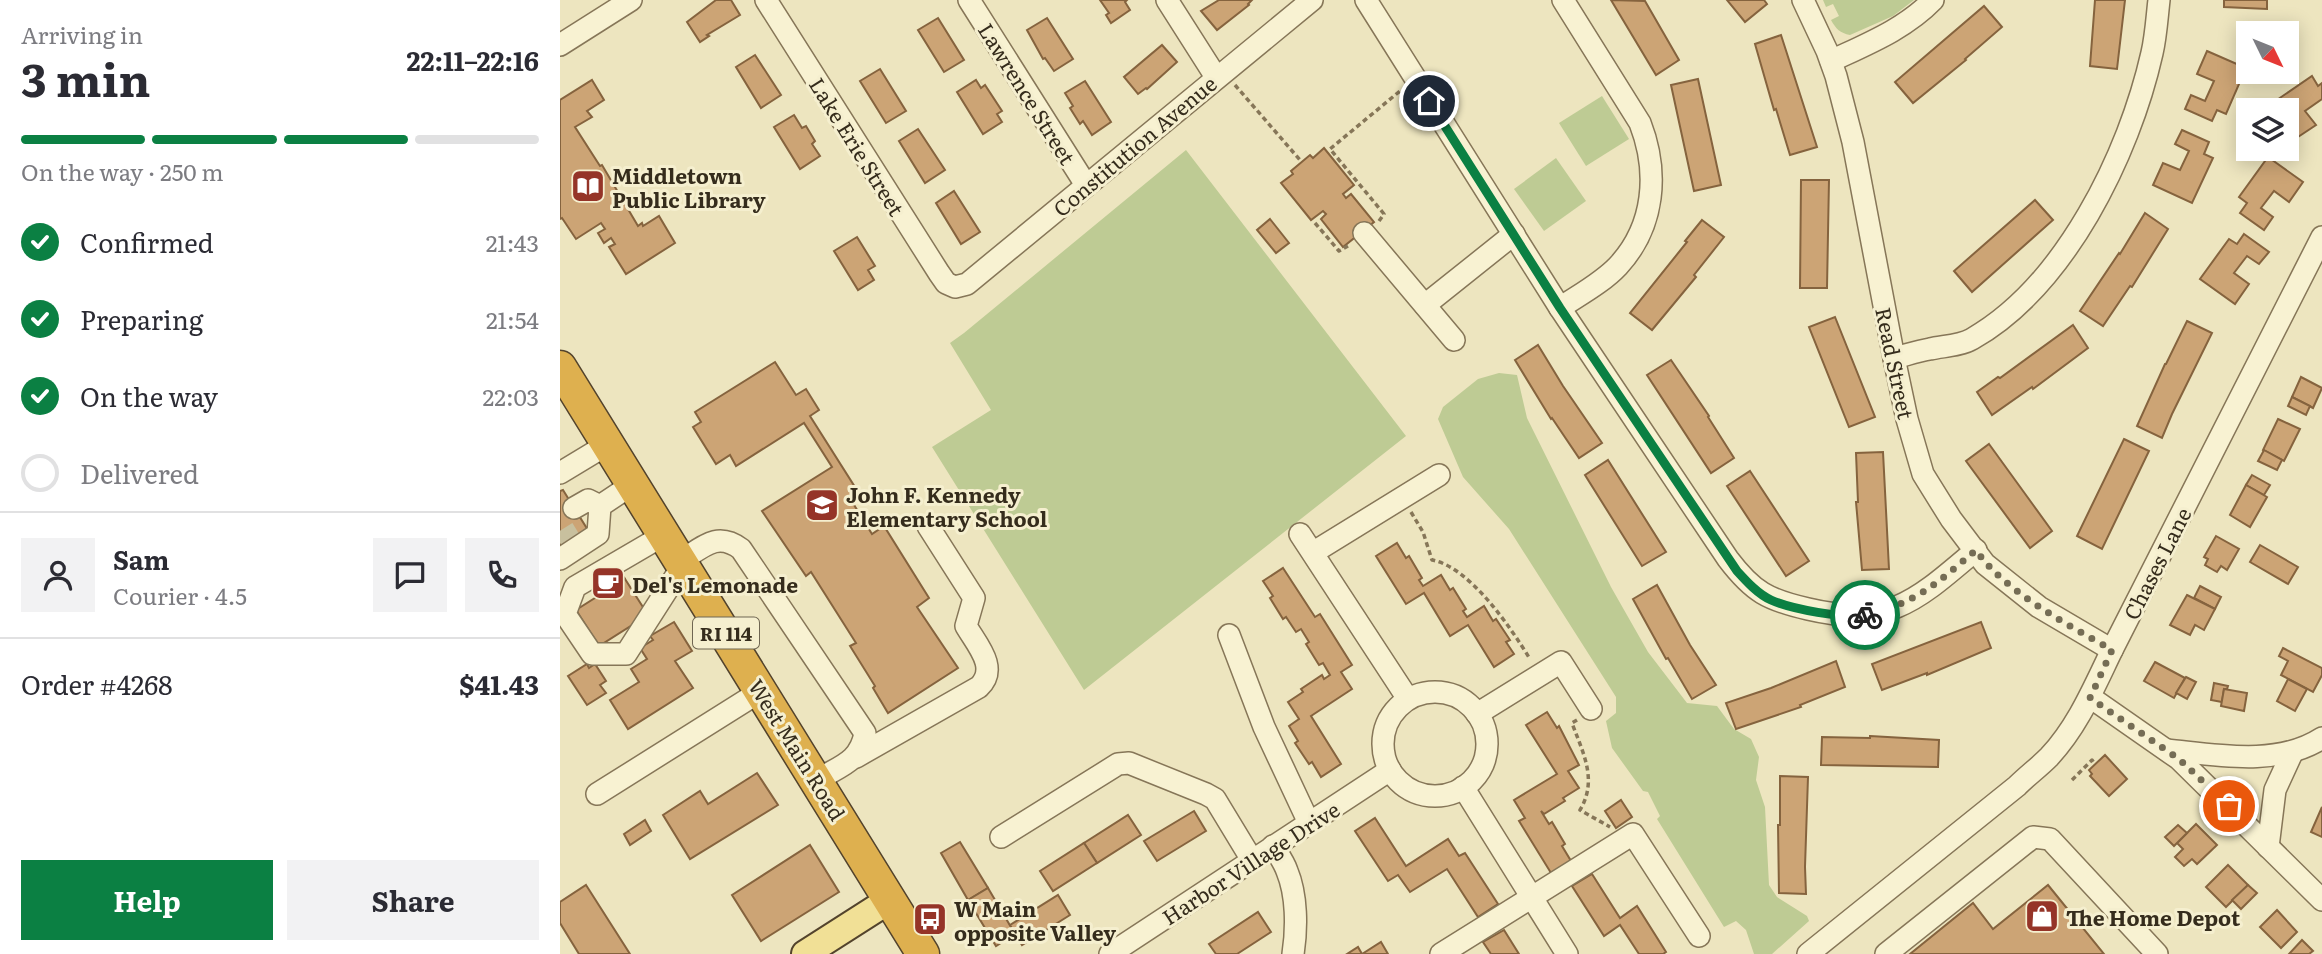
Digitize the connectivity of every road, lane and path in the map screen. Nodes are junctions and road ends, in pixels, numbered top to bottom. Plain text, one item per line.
1 (631, 0) edge
2 (766, 0) edge
3 (969, 0) edge
4 (1167, 0) edge
5 (1312, 0) edge
6 (1366, 0) edge
7 (1563, 0) edge
8 (1803, 0) edge
9 (1933, 0) edge
10 (2159, 0) edge
11 (560, 45) edge
12 (1831, 61) junction
13 (1219, 74) junction
14 (1415, 79) junction
15 (1300, 160) dead end
16 (1086, 185) junction
17 (1315, 223) dead end
18 (1364, 233) junction
19 (1514, 234) junction
20 (2322, 237) edge
21 (955, 287) joint
22 (1425, 306) junction
23 (1560, 308) junction
24 (1454, 340) dead end
25 (1894, 358) junction
26 (560, 368) edge
27 (608, 444) junction
28 (560, 473) edge
29 (1439, 475) dead end
30 (633, 484) junction
31 (1402, 497) junction
32 (928, 526) dead end
33 (1300, 534) dead end
34 (664, 535) junction
35 (1976, 550) junction
36 (1314, 552) junction
37 (560, 559) edge
38 (682, 563) junction
39 (1229, 635) dead end
40 (2112, 650) junction
41 (1541, 675) junction
42 (761, 691) junction
43 (1408, 698) junction
44 (2090, 698) junction
45 (1591, 709) joint
46 (1477, 714) junction
47 (2322, 738) edge
48 (2167, 750) junction
49 (2292, 752) junction
50 (856, 757) junction
51 (2094, 763) dead end
52 (1390, 770) junction
53 (817, 780) junction
54 (2072, 780) dead end
55 (1462, 787) junction
56 (597, 794) dead end
57 (1309, 823) junction
58 (1000, 837) dead end
59 (1627, 837) junction
60 (1273, 846) junction
61 (2267, 847) junction
62 (1252, 860) junction
63 (1532, 896) junction
64 (891, 899) junction
65 (2322, 900) edge
66 (1699, 936) dead end
67 (805, 954) edge
68 (923, 954) edge
69 (1110, 954) edge
70 (1293, 954) edge
71 (1441, 954) edge
72 (1567, 954) edge
73 (1808, 954) edge
74 (1886, 954) edge
75 (2157, 954) edge

1 - 11 street
2 - 21 street, Lake Erie Street
3 - 16 street, Lawrence Street
4 - 13 street
5 - 13 street, Constitution Avenue
6 - 14 street
7 - 23 street
8 - 12 street, Read Street
9 - 12 street
10 - 25 street
12 - 25 street, Read Street
13 - 15 path
13 - 16 street, Constitution Avenue
14 - 18 path
14 - 19 street
16 - 21 street, Constitution Avenue
17 - 18 path
18 - 22 street
19 - 22 street
19 - 23 street
20 - 40 street, Chases Lane
22 - 24 street
23 - 35 street
25 - 35 street, Read Street
26 - 27 highway, West Main Road / RI 114
27 - 28 street
27 - 30 highway, West Main Road / RI 114
29 - 31 street
30 - 34 highway, West Main Road / RI 114
30 - 37 street
31 - 36 street
31 - 41 path
32 - 50 street
33 - 36 street
34 - 38 highway, West Main Road / RI 114
34 - 38 street
35 - 40 street, Read Street
36 - 43 street
38 - 42 highway, West Main Road / RI 114
38 - 50 street
39 - 57 street
40 - 44 street, Chases Lane
41 - 45 street
41 - 46 street
42 - 53 highway, West Main Road / RI 114
42 - 56 street
43 - 46 street
43 - 52 street
44 - 48 street
44 - 73 street, Chases Lane
45 - 59 path
46 - 55 street
47 - 49 street
48 - 49 street
48 - 61 street
49 - 61 street
50 - 53 street
51 - 54 path
52 - 55 street
52 - 57 street, Harbor Village Drive
53 - 64 highway, West Main Road / RI 114
55 - 63 street
57 - 60 street, Harbor Village Drive
58 - 62 street
59 - 63 street
59 - 66 street
60 - 62 street, Harbor Village Drive
60 - 70 street
61 - 65 street
62 - 69 street, Harbor Village Drive
63 - 71 street
63 - 72 street
64 - 67 main road
64 - 68 highway, West Main Road / RI 114
74 - 75 street

